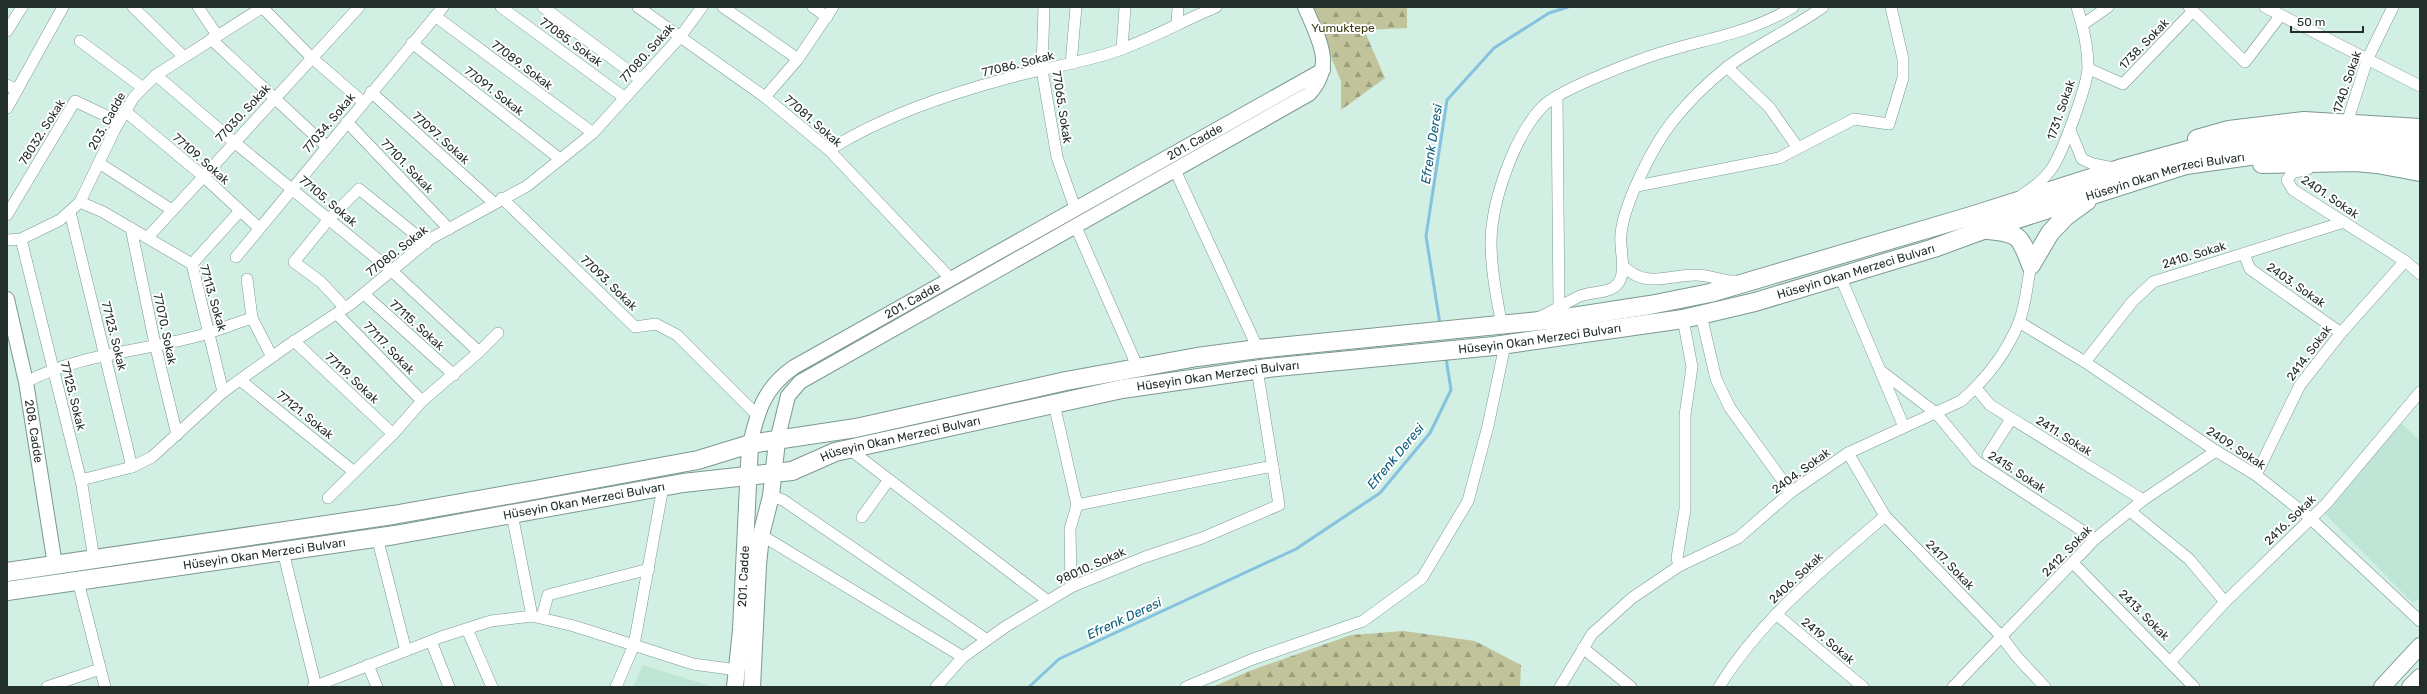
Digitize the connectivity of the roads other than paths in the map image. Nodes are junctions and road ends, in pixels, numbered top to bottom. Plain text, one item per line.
1 (22, 7) edge
2 (63, 7) edge
3 (133, 7) edge
4 (198, 7) edge
5 (262, 7) edge
6 (359, 7) edge
7 (443, 7) edge
8 (501, 7) edge
9 (543, 7) edge
10 (638, 7) edge
11 (702, 7) edge
12 (723, 7) edge
13 (813, 7) edge
14 (834, 7) edge
15 (1044, 7) edge
16 (1076, 7) edge
17 (1125, 7) edge
18 (1178, 7) edge
19 (1216, 7) edge
20 (1305, 7) edge
21 (1793, 7) edge
22 (1823, 7) edge
23 (1891, 7) edge
24 (2077, 7) edge
25 (2108, 7) edge
26 (2265, 7) edge
27 (2393, 7) edge
28 (2191, 9) edge
29 (435, 16) junction
30 (827, 16) junction
31 (2280, 16) junction
32 (1177, 24) junction
33 (2082, 25) junction
34 (8, 27) edge
35 (214, 37) junction
36 (680, 37) junction
37 (80, 41) dead end
38 (412, 44) junction
39 (1122, 49) junction
40 (183, 56) junction
41 (312, 58) junction
42 (798, 59) junction
43 (2367, 60) junction
44 (1071, 64) junction
45 (1727, 68) junction
46 (2088, 68) junction
47 (1042, 70) junction
48 (1323, 70) junction
49 (156, 75) junction
50 (641, 80) junction
51 (2420, 86) edge
52 (12, 88) edge
53 (143, 88) junction
54 (371, 92) junction
55 (1557, 96) junction
56 (275, 97) junction
57 (765, 97) junction
58 (625, 98) junction
59 (364, 102) junction
60 (7, 108) edge
61 (125, 111) junction
62 (119, 122) junction
63 (347, 122) junction
64 (2347, 123) junction
65 (2420, 128) edge
66 (2070, 130) junction
67 (593, 133) junction
68 (234, 142) junction
69 (2420, 145) edge
70 (326, 146) junction
71 (1798, 148) junction
72 (828, 150) junction
73 (2420, 158) edge
74 (560, 159) junction
75 (2355, 162) junction
76 (99, 163) junction
77 (2120, 169) junction
78 (1175, 170) junction
79 (2420, 172) edge
80 (2159, 175) junction
81 (203, 176) junction
82 (1637, 186) junction
83 (292, 187) junction
84 (2100, 191) junction
85 (498, 200) junction
86 (80, 202) junction
87 (2011, 202) junction
88 (1075, 208) junction
89 (172, 210) junction
90 (240, 211) junction
91 (70, 212) junction
92 (7, 215) edge
93 (329, 219) junction
94 (2344, 222) junction
95 (1076, 227) junction
96 (131, 228) junction
97 (259, 228) junction
98 (448, 229) junction
99 (1983, 230) junction
100 (148, 237) junction
101 (21, 239) junction
102 (7, 240) edge
103 (426, 243) junction
104 (2244, 254) junction
105 (236, 257) dead end
106 (2405, 261) junction
107 (192, 264) junction
108 (2031, 265) junction
109 (1623, 266) junction
110 (392, 271) junction
111 (2420, 274) edge
112 (1840, 276) junction
113 (950, 278) junction
114 (246, 279) dead end
115 (1751, 282) junction
116 (364, 294) junction
117 (7, 299) edge
118 (1559, 307) junction
119 (341, 311) junction
120 (1701, 315) junction
121 (252, 318) junction
122 (1682, 319) junction
123 (1531, 322) junction
124 (2019, 322) junction
125 (1496, 325) junction
126 (210, 332) junction
127 (498, 333) dead end
128 (2341, 333) junction
129 (12, 339) edge
130 (294, 341) junction
131 (154, 344) junction
132 (1500, 345) junction
133 (1258, 349) junction
134 (479, 352) junction
135 (105, 354) junction
136 (272, 357) junction
137 (2085, 362) junction
138 (52, 368) junction
139 (1138, 368) junction
140 (1257, 369) junction
141 (1881, 371) junction
142 (454, 375) junction
143 (240, 380) junction
144 (26, 382) junction
145 (1976, 388) junction
146 (223, 392) junction
147 (2420, 392) edge
148 (422, 401) junction
149 (1054, 404) junction
150 (1936, 413) junction
151 (757, 414) junction
152 (2011, 419) junction
153 (1904, 427) junction
154 (393, 434) junction
155 (177, 435) junction
156 (777, 441) junction
157 (750, 444) junction
158 (849, 449) junction
159 (2216, 451) junction
160 (1848, 453) junction
161 (1988, 454) dead end
162 (1273, 466) junction
163 (132, 467) junction
164 (353, 471) junction
165 (774, 472) junction
166 (749, 475) junction
167 (2256, 475) junction
168 (81, 480) junction
169 (888, 480) junction
170 (663, 486) junction
171 (1791, 492) junction
172 (771, 496) junction
173 (328, 498) dead end
174 (2143, 500) junction
175 (1077, 505) junction
176 (2130, 511) junction
177 (512, 514) junction
178 (1885, 516) junction
179 (862, 517) dead end
180 (2310, 518) junction
181 (762, 535) junction
182 (377, 537) junction
183 (2095, 539) junction
184 (283, 551) junction
185 (94, 559) junction
186 (2073, 563) junction
187 (55, 565) junction
188 (1679, 566) junction
189 (649, 570) junction
190 (7, 572) edge
191 (78, 581) junction
192 (1071, 587) junction
193 (7, 591) edge
194 (1048, 601) junction
195 (2225, 602) junction
196 (1776, 614) junction
197 (537, 616) junction
198 (2420, 620) edge
199 (467, 629) junction
200 (2002, 637) junction
201 (987, 640) junction
202 (431, 641) junction
203 (634, 645) junction
204 (2420, 646) edge
205 (1583, 648) junction
206 (406, 650) junction
207 (963, 657) junction
208 (2171, 661) junction
209 (368, 666) junction
210 (100, 669) junction
211 (737, 670) junction
212 (2420, 677) edge
213 (47, 687) edge
214 (105, 687) edge
215 (315, 687) edge
216 (377, 687) edge
217 (450, 687) edge
218 (492, 687) edge
219 (616, 687) edge
220 (735, 687) edge
221 (752, 687) edge
222 (936, 687) edge
223 (1186, 687) edge
224 (1560, 687) edge
225 (1630, 687) edge
226 (1719, 687) edge
227 (1863, 687) edge
228 (1952, 687) edge
229 (2045, 687) edge
230 (2194, 687) edge
231 (2382, 687) edge
232 (2410, 687) edge

1 - 34 street
2 - 52 street
3 - 40 street
4 - 35 street
5 - 35 street, 203. Cadde
5 - 41 street
6 - 41 street, 77030. Sokak
7 - 29 street, 77034. Sokak
8 - 58 street, 77085. Sokak
9 - 50 street
10 - 36 street, 77081. Sokak
11 - 36 street, 77080. Sokak
12 - 42 street
13 - 30 street
14 - 30 street
15 - 47 street, 77065. Sokak
16 - 44 street
17 - 39 street
18 - 32 street
19 - 32 street, 77086. Sokak
20 - 48 street
21 - 55 street
22 - 45 street
23 - 71 street
24 - 33 street, 1731. Sokak
25 - 33 street
26 - 31 street
27 - 43 street, 1740. Sokak
28 - 31 street
28 - 46 street, 1738. Sokak
29 - 38 street, 77034. Sokak
29 - 67 street, 77089. Sokak
30 - 42 street
31 - 43 street
32 - 39 street, 77086. Sokak
33 - 46 street, 1731. Sokak
35 - 40 street, 203. Cadde
35 - 56 street
36 - 50 street, 77080. Sokak
36 - 57 street, 77081. Sokak
37 - 53 street
38 - 54 street, 77034. Sokak
38 - 74 street, 77091. Sokak
39 - 44 street, 77086. Sokak
40 - 49 street, 203. Cadde
41 - 56 street, 77030. Sokak
41 - 59 street
42 - 57 street
43 - 51 street
43 - 64 street, 1740. Sokak
44 - 47 street, 77086. Sokak
45 - 71 street
45 - 82 street
46 - 66 street, 1731. Sokak
47 - 72 street, 77086. Sokak
47 - 88 street, 77065. Sokak
48 - 78 street, 201. Cadde
48 - 88 street, 201. Cadde
49 - 53 street, 203. Cadde
49 - 68 street, 77105. Sokak
50 - 58 street, 77080. Sokak
52 - 60 street
53 - 61 street, 203. Cadde
54 - 59 street, 77034. Sokak
54 - 85 street, 77097. Sokak
55 - 118 street
55 - 125 street
56 - 68 street, 77030. Sokak
56 - 70 street
57 - 72 street, 77081. Sokak
58 - 67 street, 77080. Sokak
59 - 63 street, 77034. Sokak
61 - 62 street, 203. Cadde
61 - 81 street, 77109. Sokak
62 - 76 street, 203. Cadde
62 - 92 street, 78032. Sokak
63 - 70 street, 77034. Sokak
63 - 98 street, 77101. Sokak
64 - 65 main road
64 - 77 main road
66 - 77 street
66 - 87 street, 1731. Sokak
67 - 74 street, 77080. Sokak
68 - 81 street, 77030. Sokak
68 - 83 street, 77105. Sokak
69 - 77 main road, Hüseyin Okan Merzeci Bulvarı
70 - 83 street, 77034. Sokak
71 - 82 street
72 - 113 street, 77081. Sokak
73 - 80 main road, Hüseyin Okan Merzeci Bulvarı
74 - 85 street, 77080. Sokak
75 - 79 main road
75 - 80 main road
75 - 94 street, 2401. Sokak
76 - 86 street, 203. Cadde
76 - 89 street
77 - 87 main road, Hüseyin Okan Merzeci Bulvarı
78 - 95 street, 201. Cadde
78 - 133 street
80 - 84 main road, Hüseyin Okan Merzeci Bulvarı
81 - 89 street, 77030. Sokak
81 - 90 street, 77109. Sokak
82 - 109 street
83 - 93 street, 77105. Sokak
83 - 97 street, 77034. Sokak
84 - 99 main road, Hüseyin Okan Merzeci Bulvarı
84 - 108 main road
85 - 98 street, 77080. Sokak
85 - 151 street, 77093. Sokak
86 - 91 street, 203. Cadde
86 - 96 street, 77113. Sokak
87 - 115 main road, Hüseyin Okan Merzeci Bulvarı
88 - 113 street, 201. Cadde
89 - 100 street, 77030. Sokak
90 - 97 street, 77109. Sokak
90 - 107 street
91 - 101 street, 203. Cadde
91 - 135 street, 77123. Sokak
93 - 103 street
93 - 110 street, 77105. Sokak
93 - 119 street, 77117. Sokak
94 - 104 street, 2410. Sokak
94 - 106 street, 2401. Sokak
95 - 139 street
95 - 156 street, 201. Cadde
96 - 100 street, 77113. Sokak
96 - 131 street, 77070. Sokak
97 - 105 street, 77034. Sokak
98 - 103 street, 77080. Sokak
99 - 108 main road
99 - 112 main road, Hüseyin Okan Merzeci Bulvarı
100 - 107 street, 77113. Sokak
101 - 102 street, 203. Cadde
101 - 138 street, 77125. Sokak
103 - 110 street, 77080. Sokak
104 - 128 street, 2403. Sokak
104 - 137 street, 2410. Sokak
106 - 111 street, 2401. Sokak
106 - 128 street, 2414. Sokak
107 - 126 street, 77113. Sokak
108 - 124 street, 2404. Sokak
109 - 115 street
109 - 118 street
110 - 116 street, 77080. Sokak
110 - 134 street, 77105. Sokak
112 - 120 main road, Hüseyin Okan Merzeci Bulvarı
112 - 141 street
113 - 151 street, 201. Cadde
114 - 121 street
115 - 123 main road, Hüseyin Okan Merzeci Bulvarı
116 - 119 street, 77080. Sokak
116 - 142 street, 77115. Sokak
117 - 129 street, 208. Cadde
118 - 123 street
119 - 130 street, 77080. Sokak
119 - 148 street, 77117. Sokak
120 - 122 main road, Hüseyin Okan Merzeci Bulvarı
120 - 171 street
121 - 126 street
121 - 136 street
122 - 132 main road, Hüseyin Okan Merzeci Bulvarı
122 - 188 street
123 - 125 main road, Hüseyin Okan Merzeci Bulvarı
124 - 137 street, 2409. Sokak
124 - 145 street, 2404. Sokak
125 - 133 main road, Hüseyin Okan Merzeci Bulvarı
126 - 131 street
126 - 146 street, 77113. Sokak
127 - 134 street
128 - 167 street, 2414. Sokak
129 - 144 street, 208. Cadde
130 - 136 street, 77080. Sokak
130 - 154 street, 77119. Sokak
131 - 135 street
131 - 155 street, 77070. Sokak
132 - 140 main road, Hüseyin Okan Merzeci Bulvarı
132 - 223 street
133 - 139 main road, Hüseyin Okan Merzeci Bulvarı
134 - 142 street
135 - 138 street
135 - 163 street, 77123. Sokak
136 - 143 street, 77080. Sokak
137 - 159 street, 2409. Sokak
138 - 144 street
138 - 168 street, 77125. Sokak
139 - 156 main road, Hüseyin Okan Merzeci Bulvarı
140 - 149 main road, Hüseyin Okan Merzeci Bulvarı
140 - 162 street
141 - 150 street, 2415. Sokak
141 - 153 street
142 - 148 street
143 - 146 street, 77080. Sokak
143 - 164 street, 77121. Sokak
144 - 187 street, 208. Cadde
145 - 150 street, 2404. Sokak
145 - 152 street, 2411. Sokak
146 - 155 street, 77080. Sokak
147 - 180 street, 2416. Sokak
148 - 154 street
149 - 158 main road, Hüseyin Okan Merzeci Bulvarı
149 - 175 street
150 - 153 street, 2404. Sokak
150 - 183 street, 2415. Sokak
151 - 157 street, 201. Cadde
152 - 161 street
152 - 174 street, 2411. Sokak
153 - 160 street, 2404. Sokak
154 - 164 street
155 - 163 street, 77080. Sokak
156 - 157 main road, Hüseyin Okan Merzeci Bulvarı
156 - 165 main road, 201. Cadde
157 - 166 main road, 201. Cadde
157 - 185 main road, Hüseyin Okan Merzeci Bulvarı
158 - 165 main road, Hüseyin Okan Merzeci Bulvarı
158 - 169 street
159 - 167 street, 2409. Sokak
159 - 174 street, 2412. Sokak
160 - 171 street, 2404. Sokak
160 - 178 street, 2417. Sokak
162 - 175 street
162 - 192 street, 98010. Sokak
163 - 168 street, 77080. Sokak
164 - 173 street
165 - 166 main road, Hüseyin Okan Merzeci Bulvarı
165 - 172 main road, 201. Cadde
166 - 170 main road, Hüseyin Okan Merzeci Bulvarı
166 - 211 main road, 201. Cadde
167 - 180 street, 2409. Sokak
168 - 185 street, 77125. Sokak
169 - 179 street
169 - 194 street
170 - 177 main road, Hüseyin Okan Merzeci Bulvarı
170 - 189 street
171 - 188 street, 2404. Sokak
172 - 181 main road, 201. Cadde
172 - 201 street
174 - 176 street, 2412. Sokak
175 - 192 street
176 - 183 street, 2412. Sokak
176 - 195 street
177 - 182 main road, Hüseyin Okan Merzeci Bulvarı
177 - 197 street
178 - 196 street, 2406. Sokak
178 - 200 street, 2417. Sokak
180 - 195 street, 2416. Sokak
180 - 198 street, 2409. Sokak
181 - 207 street
181 - 221 main road, 201. Cadde
182 - 184 main road, Hüseyin Okan Merzeci Bulvarı
182 - 206 street
183 - 186 street, 2412. Sokak
184 - 191 main road, Hüseyin Okan Merzeci Bulvarı
184 - 215 street
185 - 187 main road, Hüseyin Okan Merzeci Bulvarı
186 - 200 street, 2412. Sokak
186 - 208 street, 2413. Sokak
187 - 190 main road, Hüseyin Okan Merzeci Bulvarı
188 - 205 street, 2404. Sokak
189 - 197 street
189 - 203 street
191 - 193 main road, Hüseyin Okan Merzeci Bulvarı
191 - 210 street
192 - 194 street, 98010. Sokak
194 - 201 street, 98010. Sokak
195 - 208 street, 2416. Sokak
196 - 226 street, 2406. Sokak
196 - 227 street, 2419. Sokak
197 - 199 street
197 - 203 street
199 - 202 street
199 - 218 street
200 - 228 street, 2412. Sokak
200 - 229 street, 2417. Sokak
201 - 207 street, 98010. Sokak
202 - 206 street
202 - 217 street
203 - 211 street
203 - 219 street
204 - 231 main road
205 - 224 street, 2404. Sokak
205 - 225 street
206 - 209 street
207 - 222 street, 98010. Sokak
208 - 230 street, 2413. Sokak
209 - 215 street
209 - 216 street
210 - 213 street
210 - 214 street
211 - 220 main road, 201. Cadde
212 - 232 main road

